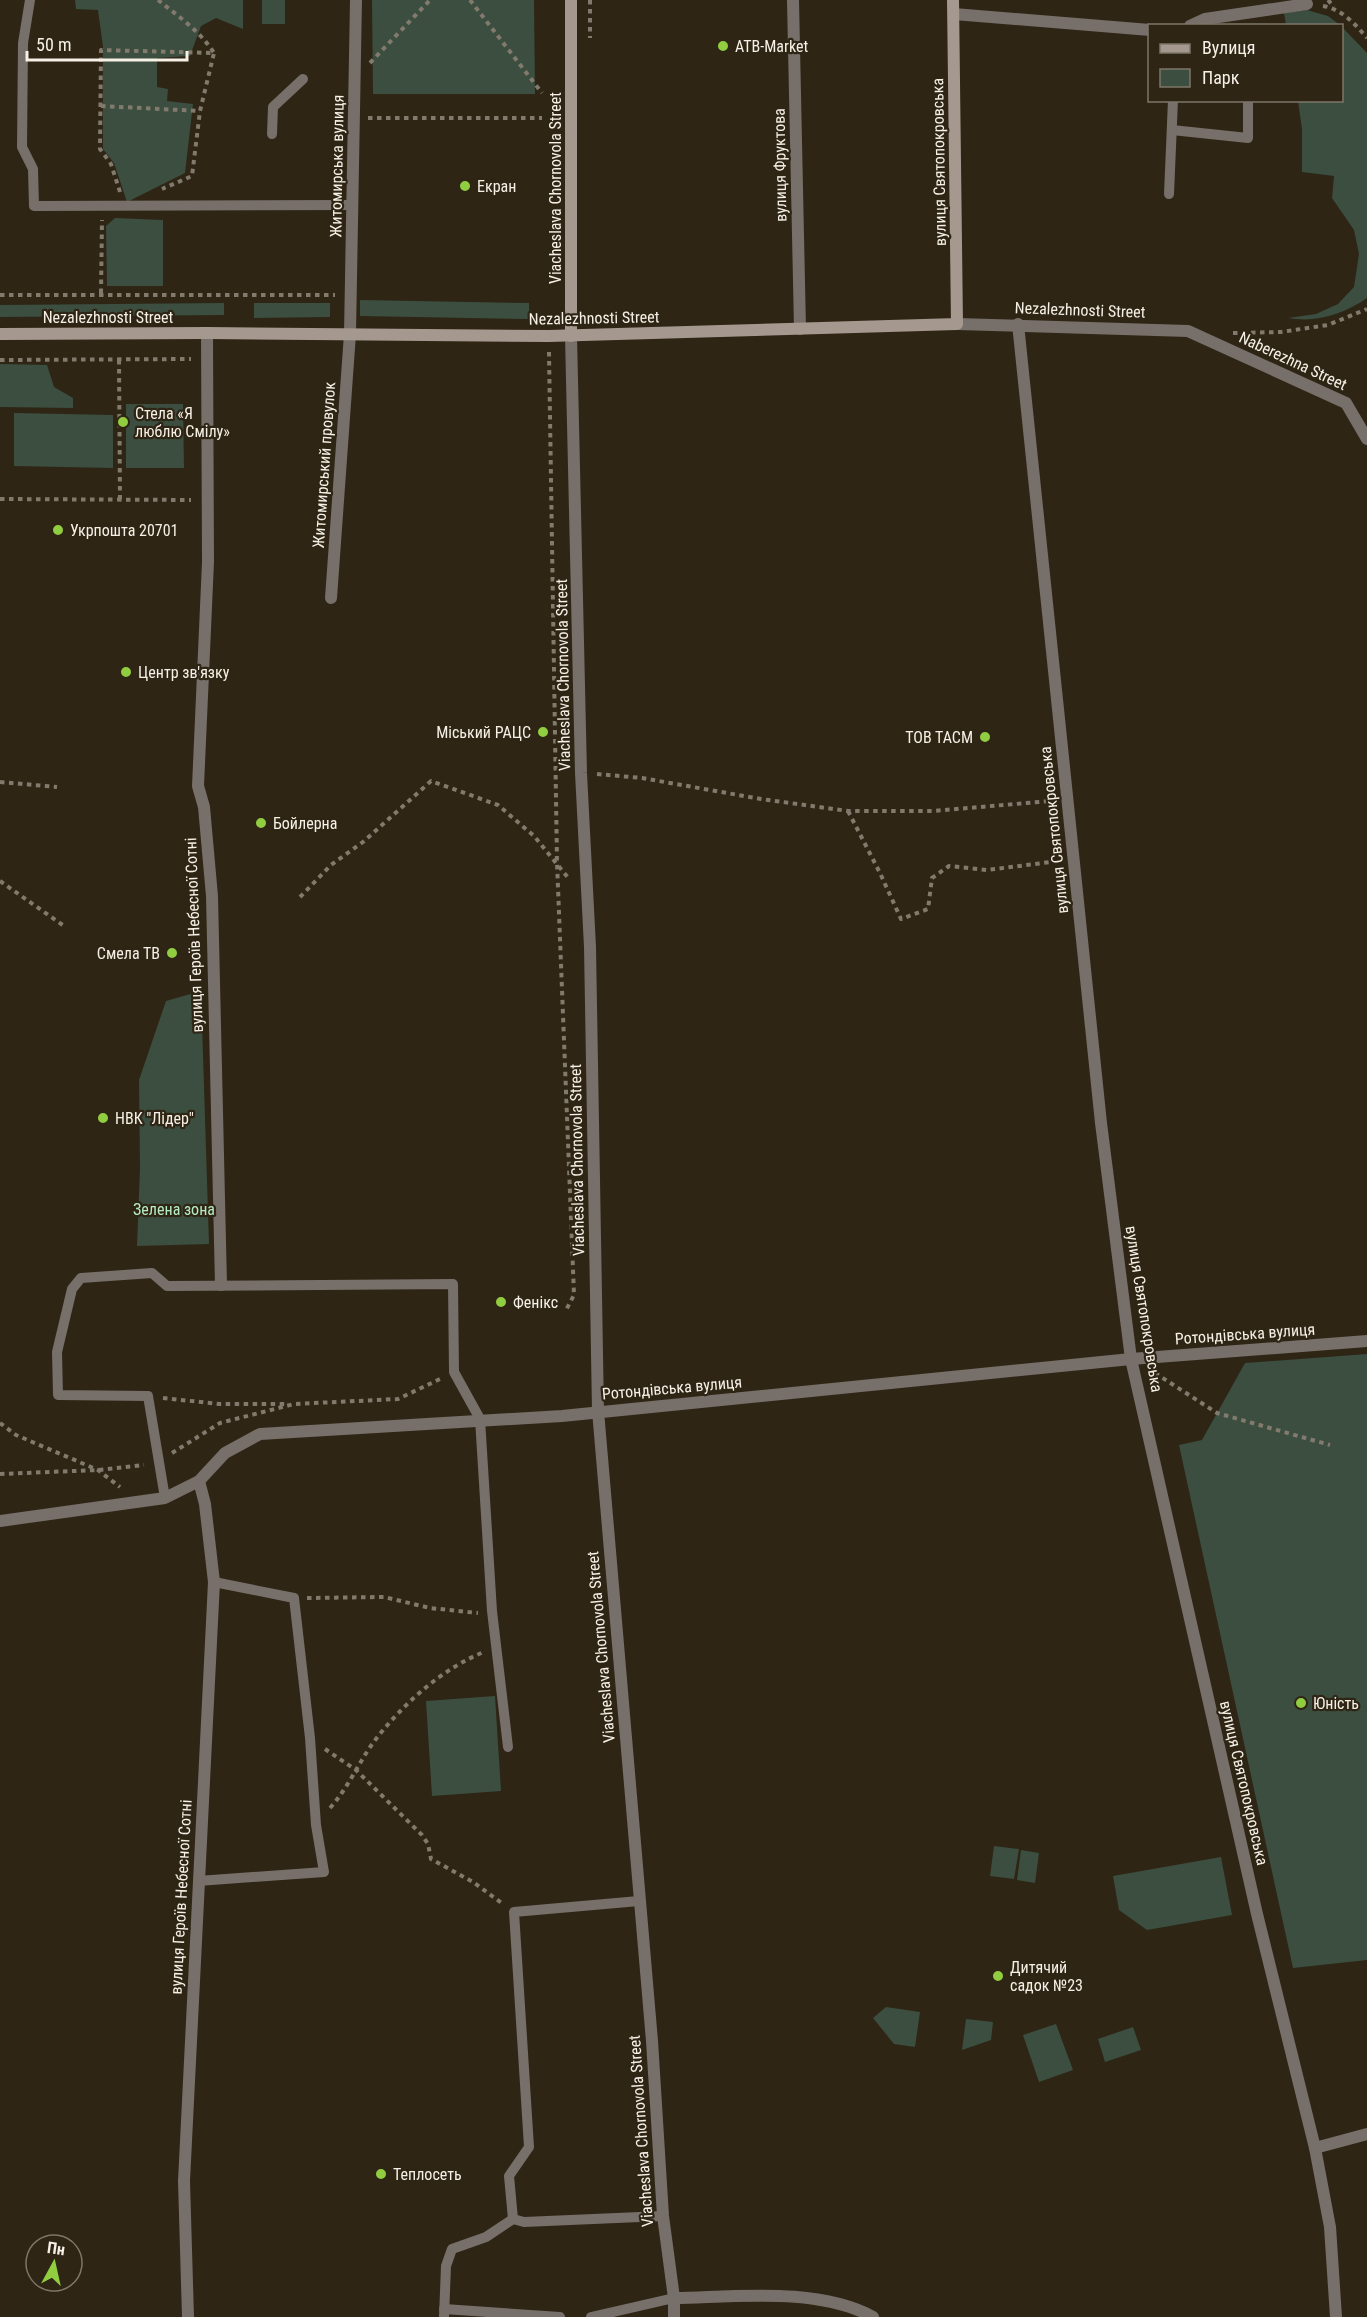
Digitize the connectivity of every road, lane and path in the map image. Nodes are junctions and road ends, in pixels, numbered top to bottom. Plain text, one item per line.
1 (30, 0) edge
2 (158, 0) edge
3 (356, 0) edge
4 (430, 0) edge
5 (470, 0) edge
6 (571, 0) edge
7 (590, 0) edge
8 (793, 0) edge
9 (953, 0) edge
10 (1328, 0) edge
11 (1307, 4) joint
12 (1334, 8) junction
13 (954, 14) junction
14 (1194, 24) edge
15 (1148, 30) edge
16 (590, 38) dead end
17 (1367, 38) edge
18 (214, 52) junction
19 (303, 79) dead end
20 (355, 79) junction
21 (542, 93) dead end
22 (1173, 102) edge
23 (1248, 102) edge
24 (100, 106) junction
25 (200, 111) junction
26 (354, 118) junction
27 (542, 118) dead end
28 (1172, 130) junction
29 (272, 134) dead end
30 (153, 193) dead end
31 (1169, 194) dead end
32 (352, 205) junction
33 (124, 206) junction
34 (101, 293) junction
35 (0, 295) edge
36 (351, 295) junction
37 (1367, 309) edge
38 (957, 324) junction
39 (1018, 324) junction
40 (800, 329) junction
41 (1188, 331) joint
42 (207, 333) junction
43 (1229, 333) dead end
44 (0, 334) edge
45 (350, 334) junction
46 (549, 336) junction
47 (572, 336) junction
48 (207, 359) junction
49 (0, 360) edge
50 (119, 360) junction
51 (1367, 439) edge
52 (0, 499) edge
53 (120, 500) junction
54 (208, 501) junction
55 (331, 598) dead end
56 (582, 772) junction
57 (0, 782) edge
58 (57, 787) dead end
59 (1066, 801) junction
60 (848, 811) junction
61 (1072, 858) junction
62 (557, 862) junction
63 (0, 881) edge
64 (300, 897) dead end
65 (587, 903) junction
66 (64, 926) dead end
67 (221, 1285) junction
68 (565, 1312) dead end
69 (1367, 1341) edge
70 (1131, 1359) junction
71 (148, 1396) junction
72 (294, 1404) dead end
73 (598, 1411) junction
74 (480, 1419) junction
75 (0, 1423) edge
76 (1330, 1445) dead end
77 (199, 1481) junction
78 (126, 1489) dead end
79 (165, 1498) junction
80 (0, 1521) edge
81 (214, 1582) junction
82 (294, 1598) junction
83 (492, 1611) junction
84 (496, 1647) junction
85 (310, 1738) junction
86 (508, 1747) dead end
87 (356, 1770) junction
88 (316, 1825) junction
89 (198, 1881) junction
90 (639, 1901) junction
91 (514, 1912) junction
92 (1367, 2134) edge
93 (1315, 2148) junction
94 (663, 2216) junction
95 (513, 2219) junction
96 (674, 2298) junction
97 (444, 2313) edge
98 (188, 2317) edge
99 (560, 2317) edge
100 (591, 2317) edge
101 (674, 2317) edge
102 (873, 2317) edge
103 (1336, 2317) edge

1 - 33 lane
2 - 18 path
3 - 20 street, Житомирська вулиця
4 - 20 path
5 - 21 path
6 - 47 street, Viacheslava Chornovola Street
7 - 16 path
8 - 40 street, вулиця Фруктова
9 - 13 street, вулиця Святопокровська
10 - 12 path
11 - 12 path
11 - 14 street
12 - 17 path
13 - 15 street
13 - 38 street, вулиця Святопокровська
18 - 24 path
18 - 25 path
19 - 29 lane
20 - 26 street, Житомирська вулиця
22 - 28 lane
23 - 28 lane
24 - 25 path
24 - 33 path
25 - 30 path
26 - 27 path
26 - 32 street, Житомирська вулиця
28 - 31 lane
32 - 33 lane
32 - 36 street, Житомирська вулиця
33 - 34 path
34 - 35 path
34 - 36 path
36 - 45 street, Житомирська вулиця
37 - 43 path
38 - 39 street, Nezalezhnosti Street
38 - 40 street, Nezalezhnosti Street
39 - 41 street, Nezalezhnosti Street
39 - 59 street, вулиця Святопокровська
40 - 47 street, Nezalezhnosti Street
41 - 51 street, Naberezhna Street
42 - 44 street, Nezalezhnosti Street
42 - 45 street, Nezalezhnosti Street
42 - 48 street, вулиця Героїв Небесної Сотні
45 - 46 street, Nezalezhnosti Street
45 - 55 street, Житомирський провулок
46 - 47 street, Nezalezhnosti Street
46 - 62 path
47 - 56 street, Viacheslava Chornovola Street
48 - 50 path
48 - 54 street, вулиця Героїв Небесної Сотні
49 - 50 path
50 - 53 path
52 - 53 path
53 - 54 path
54 - 67 street, вулиця Героїв Небесної Сотні
56 - 60 path
56 - 65 street, Viacheslava Chornovola Street
57 - 58 path
59 - 60 path
59 - 61 street, вулиця Святопокровська
60 - 61 path
61 - 70 street, вулиця Святопокровська
62 - 64 path
62 - 65 path
62 - 68 path
63 - 66 path
65 - 73 street, Viacheslava Chornovola Street
67 - 71 lane
67 - 74 lane
69 - 70 street, Ротондівська вулиця
70 - 73 street, Ротондівська вулиця
70 - 76 path
70 - 93 street, вулиця Святопокровська
71 - 72 path
71 - 79 lane
73 - 74 street, Ротондівська вулиця
73 - 90 street, Viacheslava Chornovola Street
74 - 77 street, Ротондівська вулиця
74 - 83 lane
75 - 78 path
77 - 79 street, Ротондівська вулиця
77 - 81 street, вулиця Героїв Небесної Сотні
79 - 80 street, Ротондівська вулиця
81 - 82 lane
81 - 89 street, вулиця Героїв Небесної Сотні
82 - 83 path
82 - 85 lane
83 - 84 lane
84 - 86 lane
84 - 87 path
85 - 87 path
85 - 88 lane
87 - 88 path
87 - 91 path
88 - 89 lane
89 - 98 street, вулиця Героїв Небесної Сотні
90 - 91 lane
90 - 94 street, Viacheslava Chornovola Street
91 - 95 lane
92 - 93 street
93 - 103 street, вулиця Святопокровська
94 - 95 lane
94 - 96 street, Viacheslava Chornovola Street
95 - 97 lane
96 - 100 lane
96 - 101 street, Viacheslava Chornovola Street
96 - 102 street
97 - 99 lane

